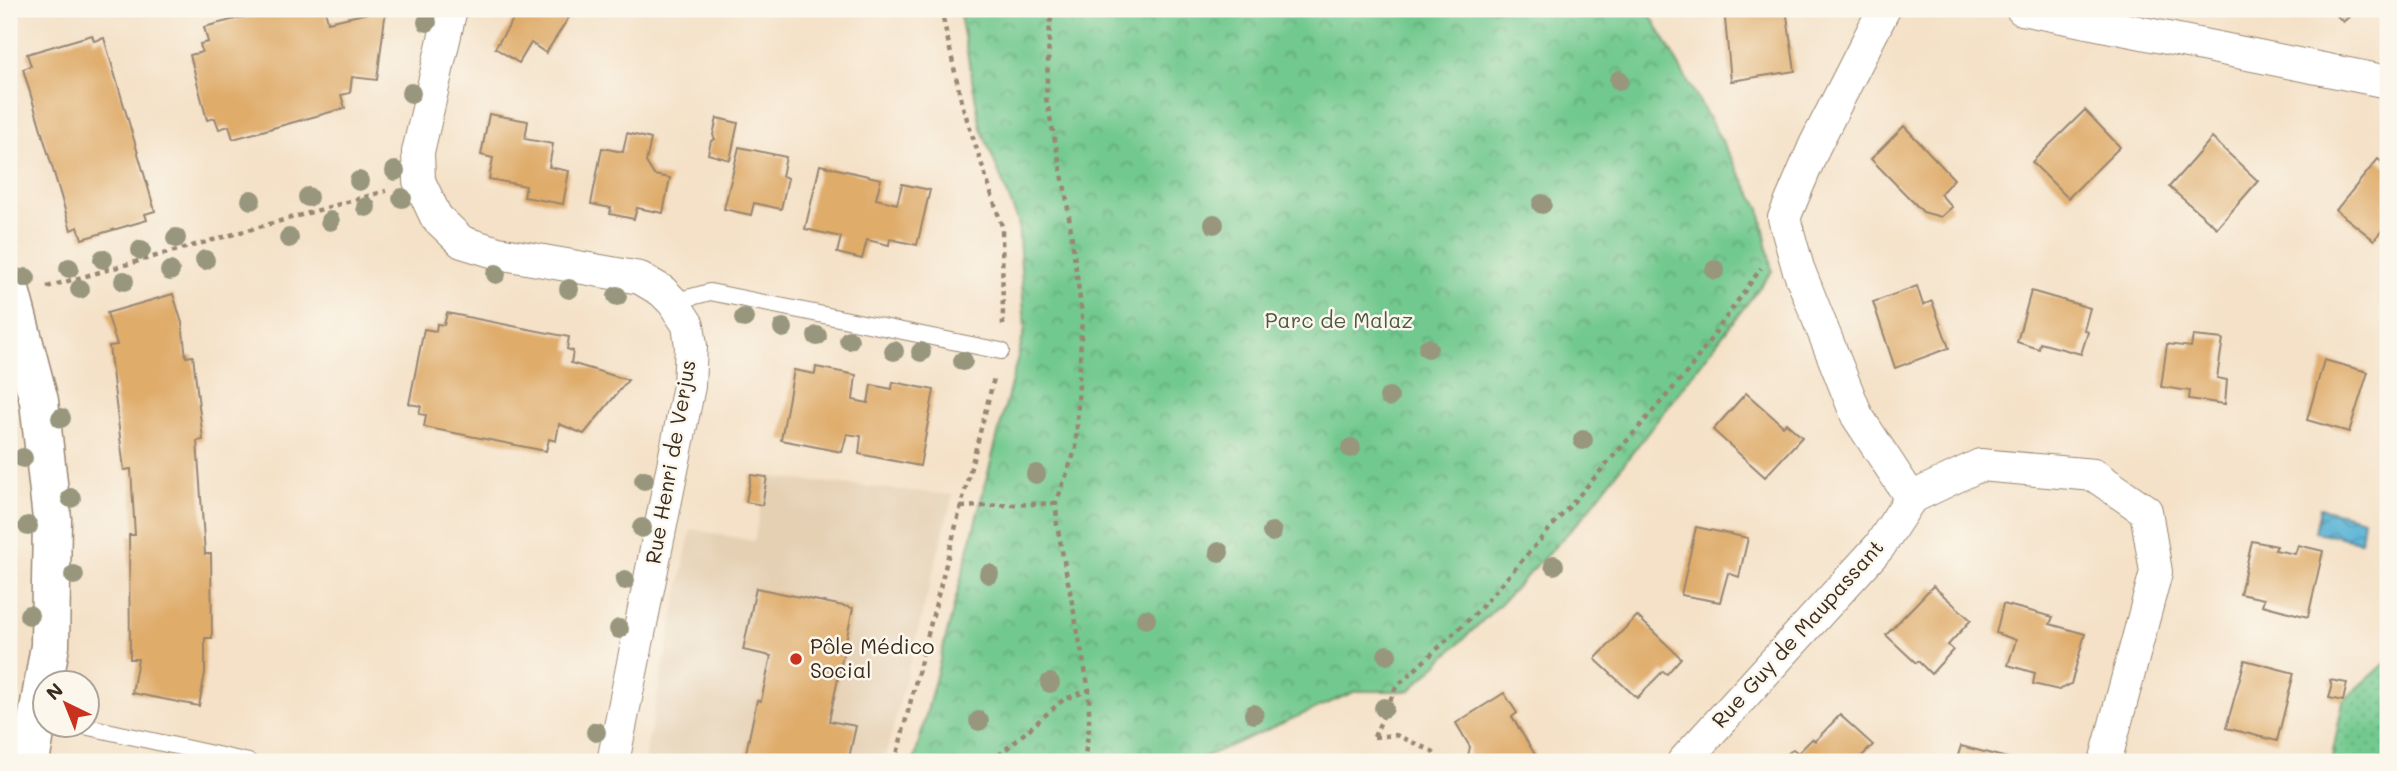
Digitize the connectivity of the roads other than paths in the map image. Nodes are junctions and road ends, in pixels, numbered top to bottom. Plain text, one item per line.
1 (452, 9) edge
2 (1884, 9) edge
3 (2022, 9) edge
4 (2388, 82) edge
5 (26, 287) edge
6 (673, 302) junction
7 (1001, 351) road end
8 (1911, 498) junction
9 (102, 730) edge
10 (30, 762) edge
11 (249, 762) edge
12 (613, 762) edge
13 (1683, 762) edge
14 (2105, 762) edge

1 - 6 street, Rue Henri de Verjus
2 - 8 street
3 - 4 street
5 - 10 street
6 - 7 lane
6 - 12 street, Rue Henri de Verjus
8 - 13 street, Rue Guy de Maupassant
8 - 14 street
9 - 11 lane

